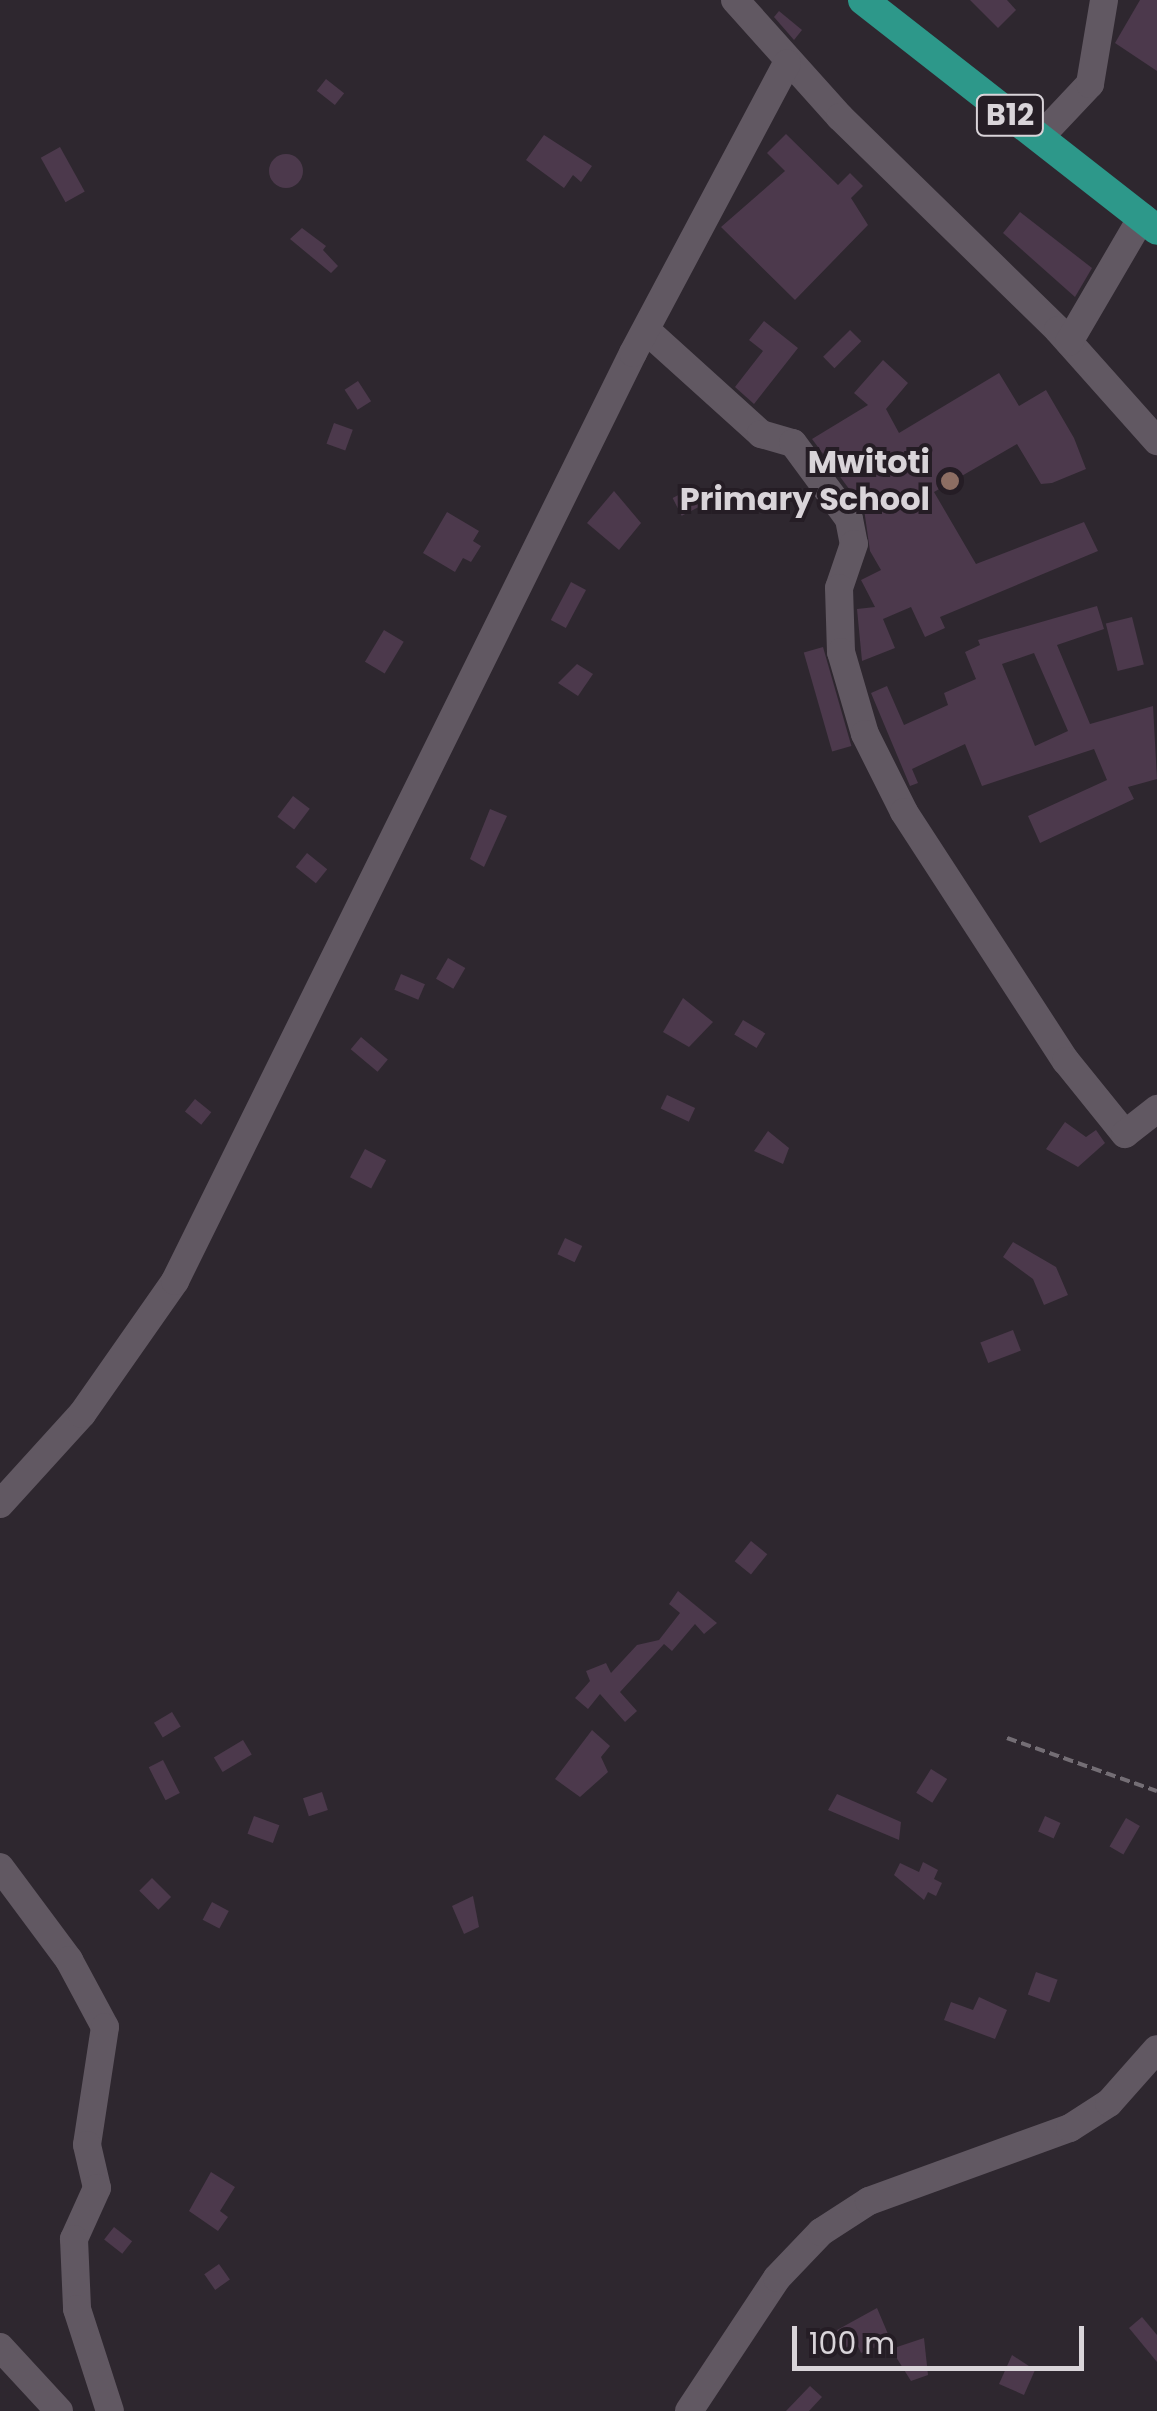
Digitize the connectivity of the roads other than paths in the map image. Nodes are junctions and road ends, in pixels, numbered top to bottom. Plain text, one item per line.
1 (734, 0) edge
2 (864, 0) edge
3 (1104, 0) edge
4 (787, 62) junction
5 (1040, 137) junction
6 (1152, 222) edge
7 (646, 330) junction
8 (1069, 342) junction
9 (1157, 441) edge
10 (1157, 1109) edge
11 (0, 1504) edge
12 (0, 1867) edge
13 (1157, 2049) edge
14 (0, 2347) edge
15 (59, 2411) edge
16 (110, 2411) edge
17 (689, 2411) edge

1 - 4 street
2 - 5 highway, B12
3 - 5 street
4 - 7 street
4 - 8 street
5 - 6 highway, B12
6 - 8 street
7 - 10 street
7 - 11 street
8 - 9 street
12 - 16 street
13 - 17 street
14 - 15 street

